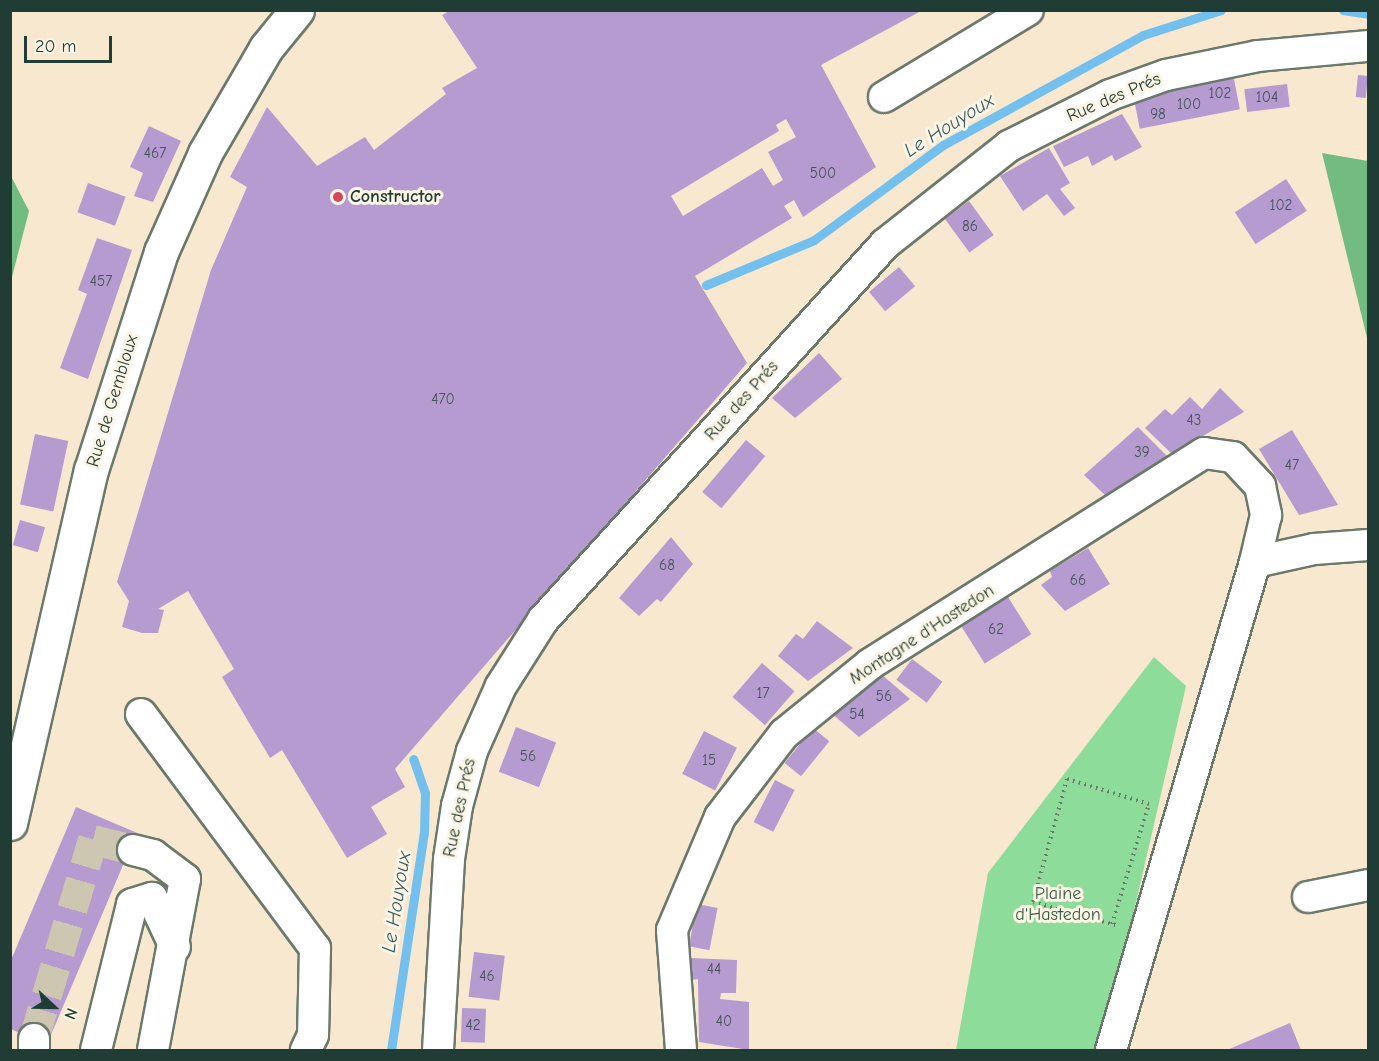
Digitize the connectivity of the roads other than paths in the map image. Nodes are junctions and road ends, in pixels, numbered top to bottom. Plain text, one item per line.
1 (297, 10) edge
2 (1028, 10) edge
3 (1368, 46) edge
4 (884, 97) dead end
5 (1368, 545) edge
6 (1255, 562) junction
7 (141, 714) dead end
8 (10, 823) edge
9 (133, 850) tunnel mouth
10 (1368, 885) edge
11 (1308, 897) dead end
12 (176, 947) junction
13 (96, 1050) edge
14 (153, 1050) edge
15 (306, 1050) edge
16 (438, 1050) edge
17 (681, 1050) edge
18 (1111, 1050) edge

1 - 8 main road, Rue de Gembloux
2 - 4 street
3 - 16 street, Rue des Prés
5 - 6 street
6 - 17 street, Montagne d'Hastedon
6 - 18 street, Montagne d'Hastedon
7 - 15 street
9 - 12 street
10 - 11 street
12 - 13 street
12 - 14 street

